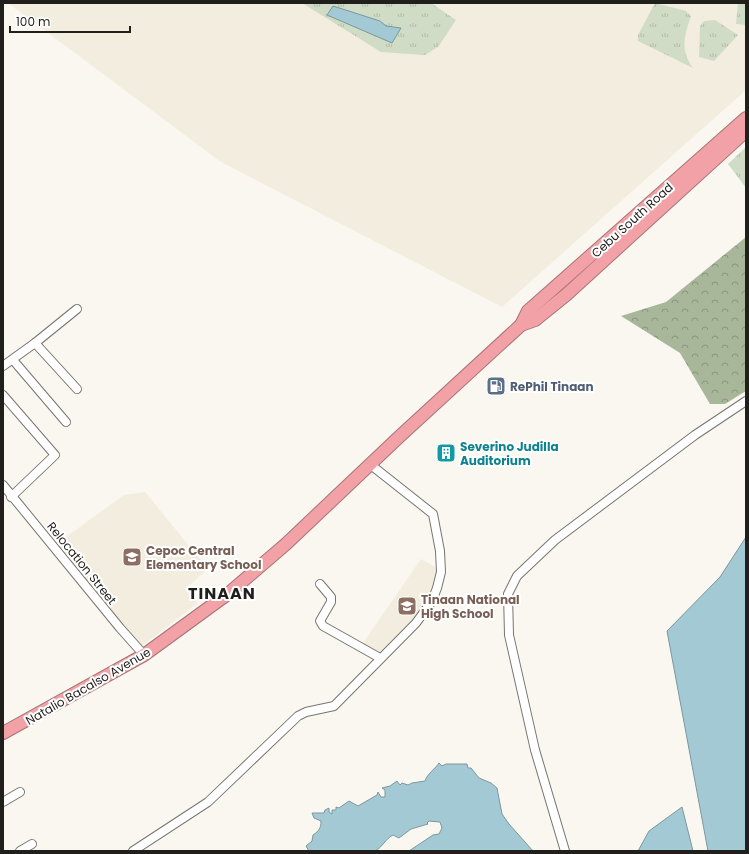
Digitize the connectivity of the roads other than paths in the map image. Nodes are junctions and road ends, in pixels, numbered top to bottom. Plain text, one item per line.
1 (746, 118) edge
2 (746, 130) edge
3 (77, 309) dead end
4 (521, 325) junction
5 (35, 343) junction
6 (13, 360) junction
7 (3, 366) edge
8 (77, 389) dead end
9 (3, 395) edge
10 (746, 401) edge
11 (66, 422) dead end
12 (371, 465) junction
13 (3, 484) edge
14 (11, 497) junction
15 (320, 584) dead end
16 (144, 655) junction
17 (380, 658) junction
18 (3, 733) edge
19 (20, 792) dead end
20 (3, 802) edge
21 (32, 844) dead end
22 (20, 851) edge
23 (133, 851) edge
24 (565, 851) edge

1 - 4 highway, Cebu South Road
2 - 4 highway, Cebu South Road
3 - 5 street
4 - 12 highway, Cebu South Road
5 - 6 street
5 - 8 street
6 - 7 street
6 - 11 street
9 - 14 street
10 - 24 street
12 - 16 highway, Natalio Bacalso Avenue
12 - 17 street
13 - 14 street, Relocation Street
14 - 16 street, Relocation Street
15 - 17 street
16 - 18 highway, Natalio Bacalso Avenue
17 - 23 street
19 - 20 street
21 - 22 street

